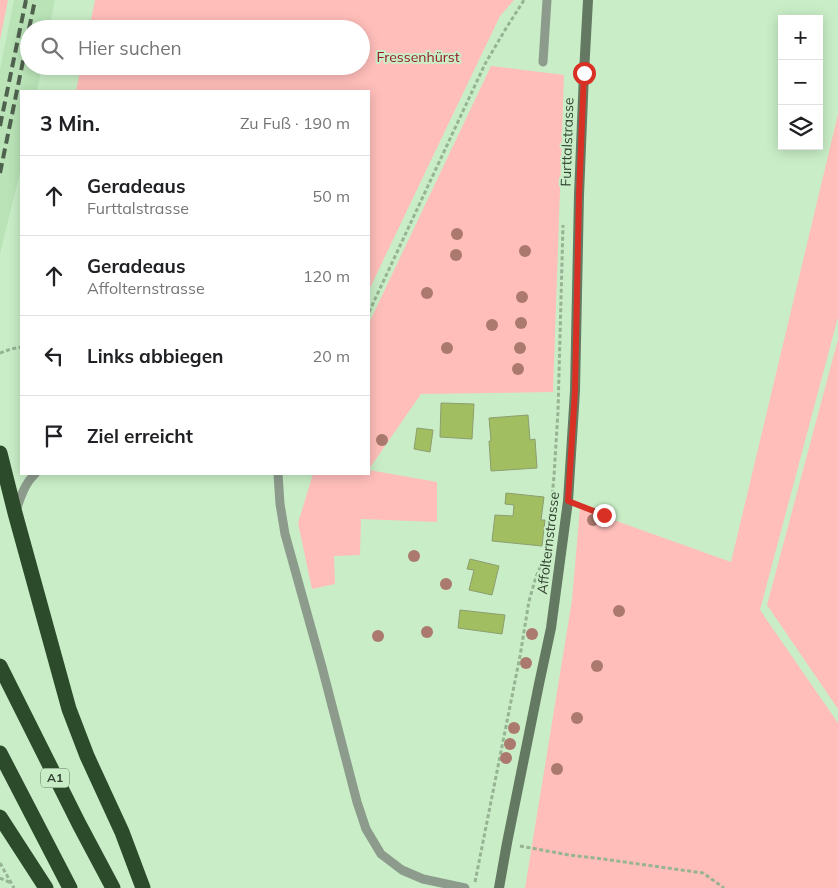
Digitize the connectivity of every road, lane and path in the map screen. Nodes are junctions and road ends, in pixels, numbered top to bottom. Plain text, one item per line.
1 (524, 0) edge
2 (547, 0) edge
3 (588, 0) edge
4 (543, 62) dead end
5 (579, 195) joint
6 (564, 223) dead end
7 (370, 310) edge
8 (20, 347) edge
9 (0, 353) edge
10 (0, 453) edge
11 (34, 475) edge
12 (278, 475) edge
13 (568, 501) junction
14 (15, 512) junction
15 (604, 515) dead end
16 (0, 666) edge
17 (0, 752) edge
18 (0, 817) edge
19 (507, 843) junction
20 (0, 863) edge
21 (0, 878) edge
22 (12, 883) junction
23 (14, 888) edge
24 (46, 888) edge
25 (70, 888) edge
26 (113, 888) edge
27 (143, 888) edge
28 (465, 888) edge
29 (474, 888) edge
30 (499, 888) edge
31 (724, 888) edge

1 - 7 path
2 - 4 lane
3 - 5 street, Furttalstrasse
5 - 13 street, Affolternstrasse
6 - 29 path
8 - 9 path
10 - 14 highway
11 - 14 lane
12 - 28 lane
13 - 15 path
13 - 19 street, Affolternstrasse
14 - 27 highway
16 - 26 highway, A1
17 - 25 highway
18 - 24 highway
19 - 30 street, Affolternstrasse
19 - 31 path
20 - 22 path
21 - 22 path
22 - 23 path

